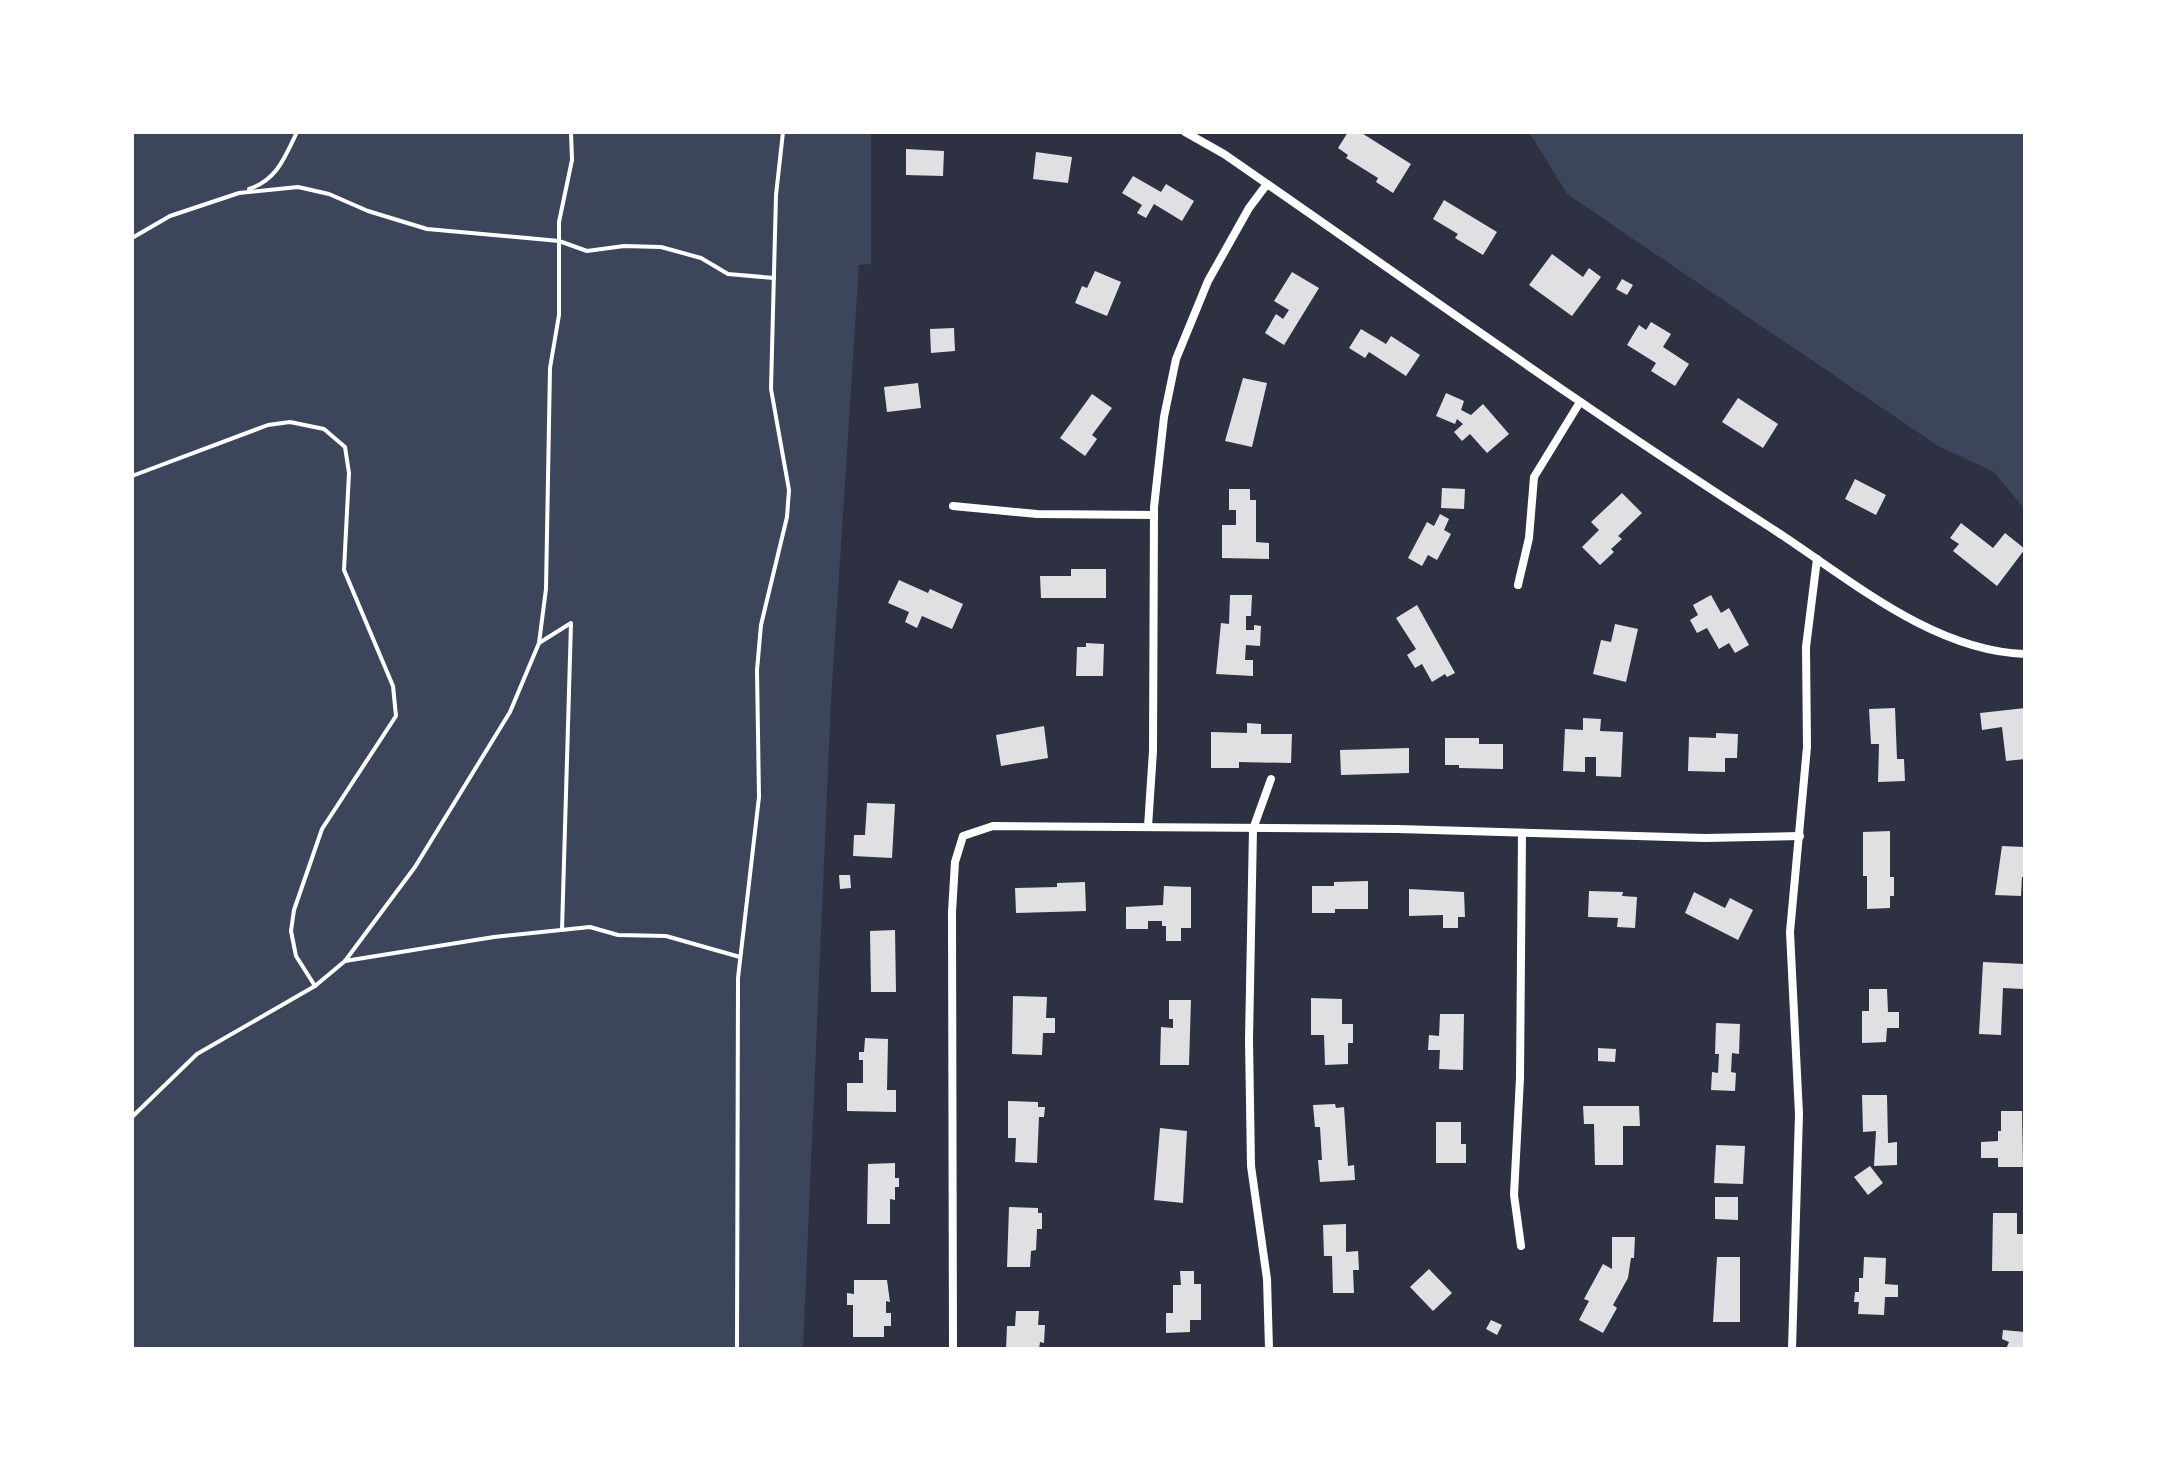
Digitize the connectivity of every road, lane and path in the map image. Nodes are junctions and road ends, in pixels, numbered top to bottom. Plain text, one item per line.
1 (297, 132) edge
2 (571, 132) edge
3 (783, 132) edge
4 (1185, 132) edge
5 (1267, 184) junction
6 (239, 193) junction
7 (132, 238) edge
8 (559, 241) junction
9 (774, 278) junction
10 (1580, 402) junction
11 (132, 476) edge
12 (953, 506) dead end
13 (1154, 515) junction
14 (1817, 559) junction
15 (1518, 585) dead end
16 (539, 643) junction
17 (2025, 654) edge
18 (1271, 779) dead end
19 (1148, 827) junction
20 (1253, 829) junction
21 (1522, 833) junction
22 (1800, 836) junction
23 (562, 930) junction
24 (740, 957) junction
25 (345, 961) junction
26 (315, 986) junction
27 (132, 1117) edge
28 (1521, 1246) dead end
29 (737, 1349) edge
30 (953, 1349) edge
31 (1269, 1349) edge
32 (1792, 1349) edge

1 - 6 path
2 - 8 path
3 - 9 path
4 - 5 street
5 - 10 street
5 - 13 street
6 - 7 path
6 - 8 path
8 - 9 path
8 - 16 path
9 - 24 path
10 - 14 street
10 - 15 street
11 - 26 path
12 - 13 street
13 - 19 street
14 - 17 street
14 - 22 street
16 - 23 path
16 - 25 path
18 - 20 street
19 - 20 street
19 - 30 street
20 - 21 street
20 - 31 street
21 - 22 street
21 - 28 street
22 - 32 street
23 - 24 path
23 - 25 path
24 - 29 path
25 - 26 path
26 - 27 path

